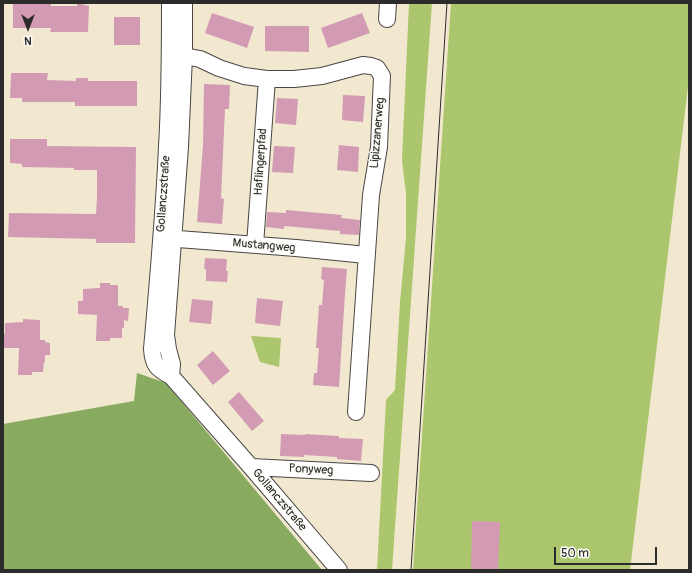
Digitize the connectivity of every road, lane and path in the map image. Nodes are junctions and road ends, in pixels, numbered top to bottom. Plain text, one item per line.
1 (170, 3) edge
2 (184, 3) edge
3 (388, 3) edge
4 (387, 19) dead end
5 (177, 56) junction
6 (267, 79) junction
7 (168, 238) junction
8 (255, 245) junction
9 (366, 255) junction
10 (356, 412) dead end
11 (251, 467) junction
12 (371, 473) dead end
13 (339, 570) edge

1 - 5 street, Gollanczstraße
2 - 5 street, Gollanczstraße
3 - 4 street
5 - 6 street, Lipizzanerweg
5 - 7 street, Gollanczstraße
6 - 8 street, Haflingerpfad
6 - 9 street, Lipizzanerweg
7 - 8 street, Mustangweg
7 - 11 street, Gollanczstraße
8 - 9 street, Mustangweg
9 - 10 street, Lipizzanerweg
11 - 12 street, Ponyweg
11 - 13 street, Gollanczstraße

